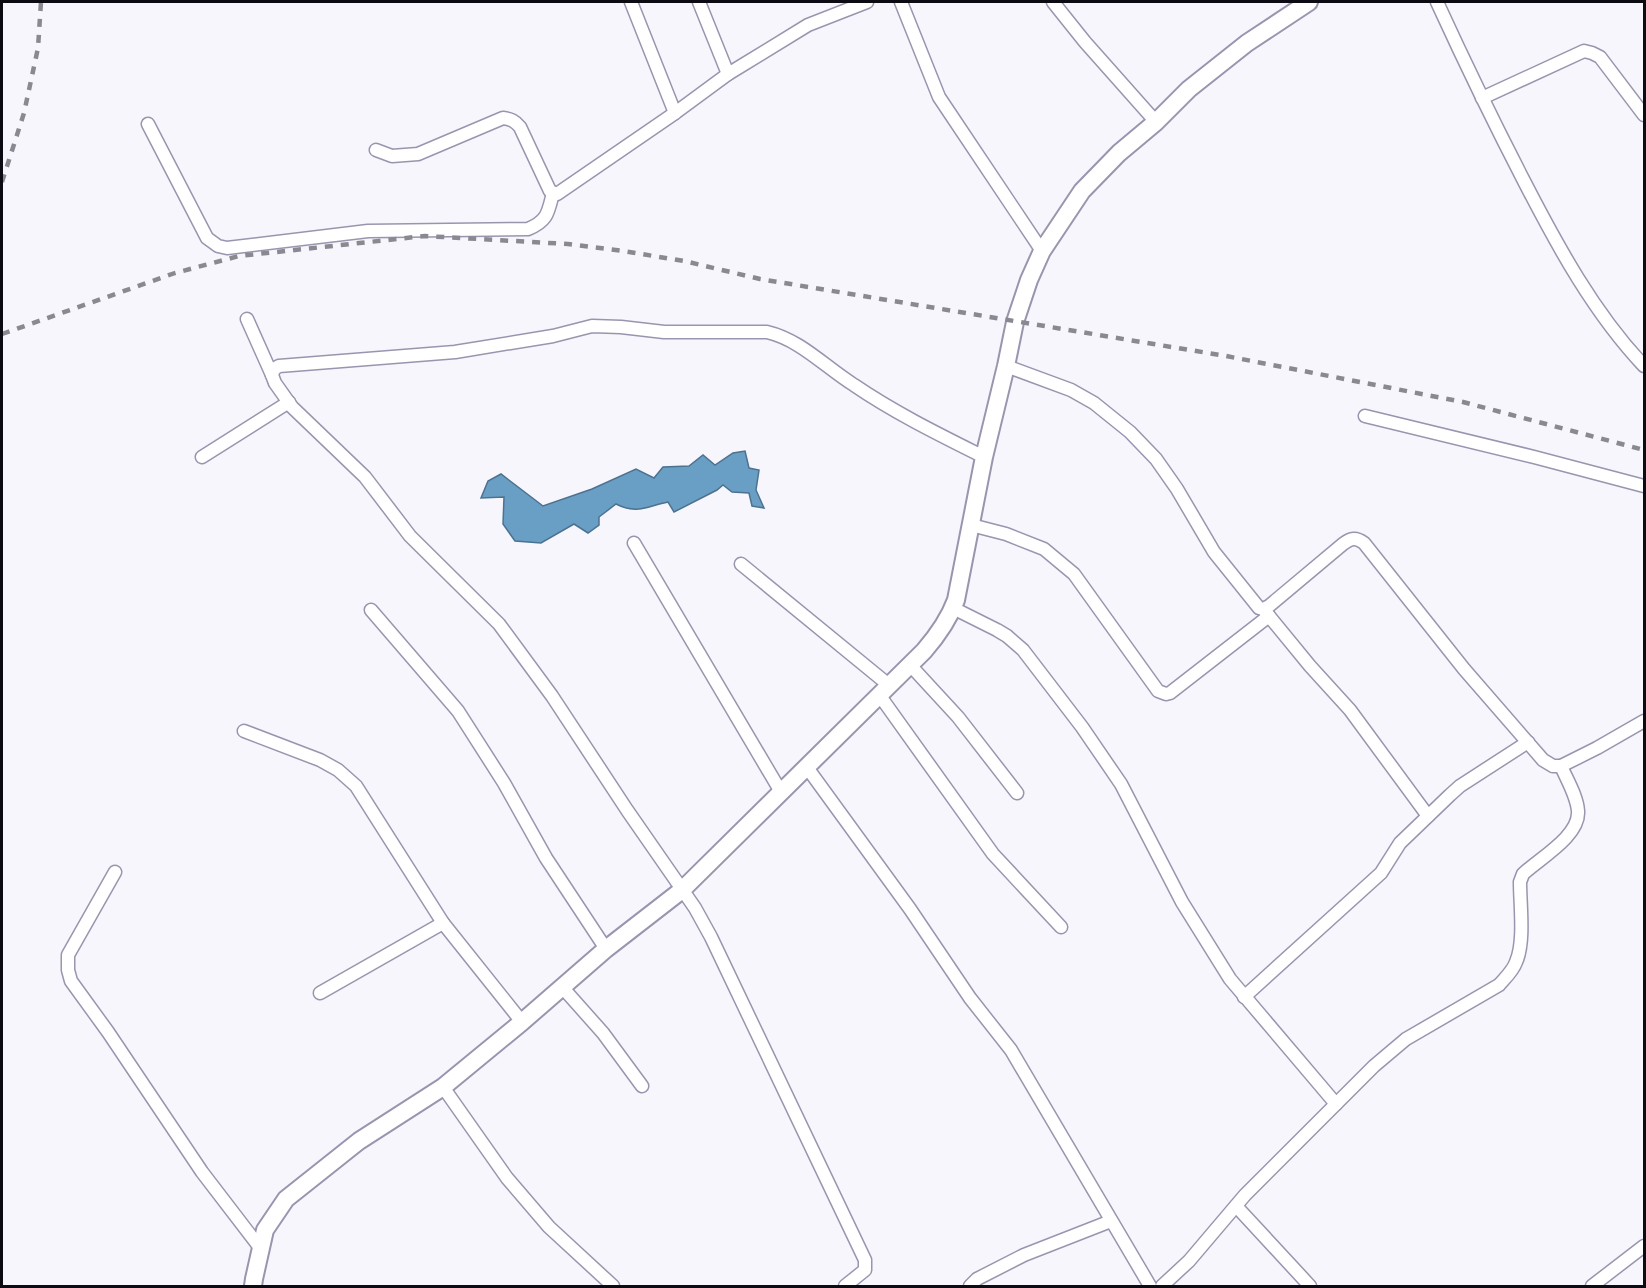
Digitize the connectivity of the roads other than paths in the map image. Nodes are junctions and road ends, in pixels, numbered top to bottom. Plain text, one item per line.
1 (631, 2) edge
2 (699, 2) edge
3 (867, 2) edge
4 (902, 2) edge
5 (1309, 2) edge
6 (1437, 2) edge
7 (1058, 3) edge
8 (728, 74) junction
9 (1482, 98) junction
10 (675, 113) junction
11 (1644, 115) edge
12 (1156, 122) junction
13 (148, 124) dead end
14 (376, 150) dead end
15 (554, 193) junction
16 (1042, 251) junction
17 (247, 319) dead end
18 (1006, 366) junction
19 (1644, 366) edge
20 (272, 375) junction
21 (289, 402) junction
22 (1365, 416) dead end
23 (202, 457) dead end
24 (984, 457) junction
25 (1644, 486) edge
26 (971, 525) junction
27 (634, 543) dead end
28 (741, 564) dead end
29 (953, 608) junction
30 (371, 610) dead end
31 (1266, 612) junction
32 (911, 666) junction
33 (885, 691) junction
34 (1644, 721) edge
35 (244, 731) dead end
36 (1528, 742) junction
37 (806, 766) junction
38 (1561, 766) junction
39 (781, 792) junction
40 (1017, 793) dead end
41 (1428, 816) junction
42 (116, 872) dead end
43 (682, 890) junction
44 (443, 922) junction
45 (1061, 927) dead end
46 (606, 949) junction
47 (563, 988) junction
48 (320, 993) dead end
49 (1244, 997) junction
50 (522, 1022) junction
51 (642, 1086) dead end
52 (442, 1087) junction
53 (1336, 1104) junction
54 (1236, 1206) junction
55 (1111, 1221) junction
56 (1644, 1246) edge
57 (261, 1249) junction
58 (254, 1287) edge
59 (613, 1287) edge
60 (845, 1287) edge
61 (970, 1287) edge
62 (1150, 1287) edge
63 (1162, 1287) edge
64 (1310, 1287) edge
65 (1592, 1287) edge

1 - 10 street
2 - 8 street
3 - 8 street
4 - 16 street
5 - 12 street
6 - 9 street
7 - 12 street
8 - 10 street
9 - 11 street
9 - 19 street
10 - 15 street
12 - 16 street
13 - 15 street
14 - 15 street
16 - 18 street
17 - 20 street
18 - 24 street
18 - 31 street
20 - 21 street
20 - 24 street
21 - 23 street
21 - 43 street
22 - 25 street
24 - 26 street
26 - 29 street
26 - 31 street
27 - 39 street
28 - 33 street
29 - 32 street
29 - 49 street
30 - 46 street
31 - 36 street
31 - 41 street
32 - 33 street
32 - 40 street
33 - 37 street
33 - 45 street
34 - 38 street
35 - 44 street
36 - 38 street
36 - 41 street
37 - 39 street
37 - 55 street
38 - 53 street
39 - 43 street
41 - 49 street
42 - 57 street
43 - 46 street
43 - 60 street
44 - 48 street
44 - 50 street
46 - 47 street
47 - 50 street
47 - 51 street
49 - 53 street
50 - 52 street
52 - 57 street
52 - 59 street
53 - 54 street
54 - 63 street
54 - 64 street
55 - 61 street
55 - 62 street
56 - 65 street
57 - 58 street

